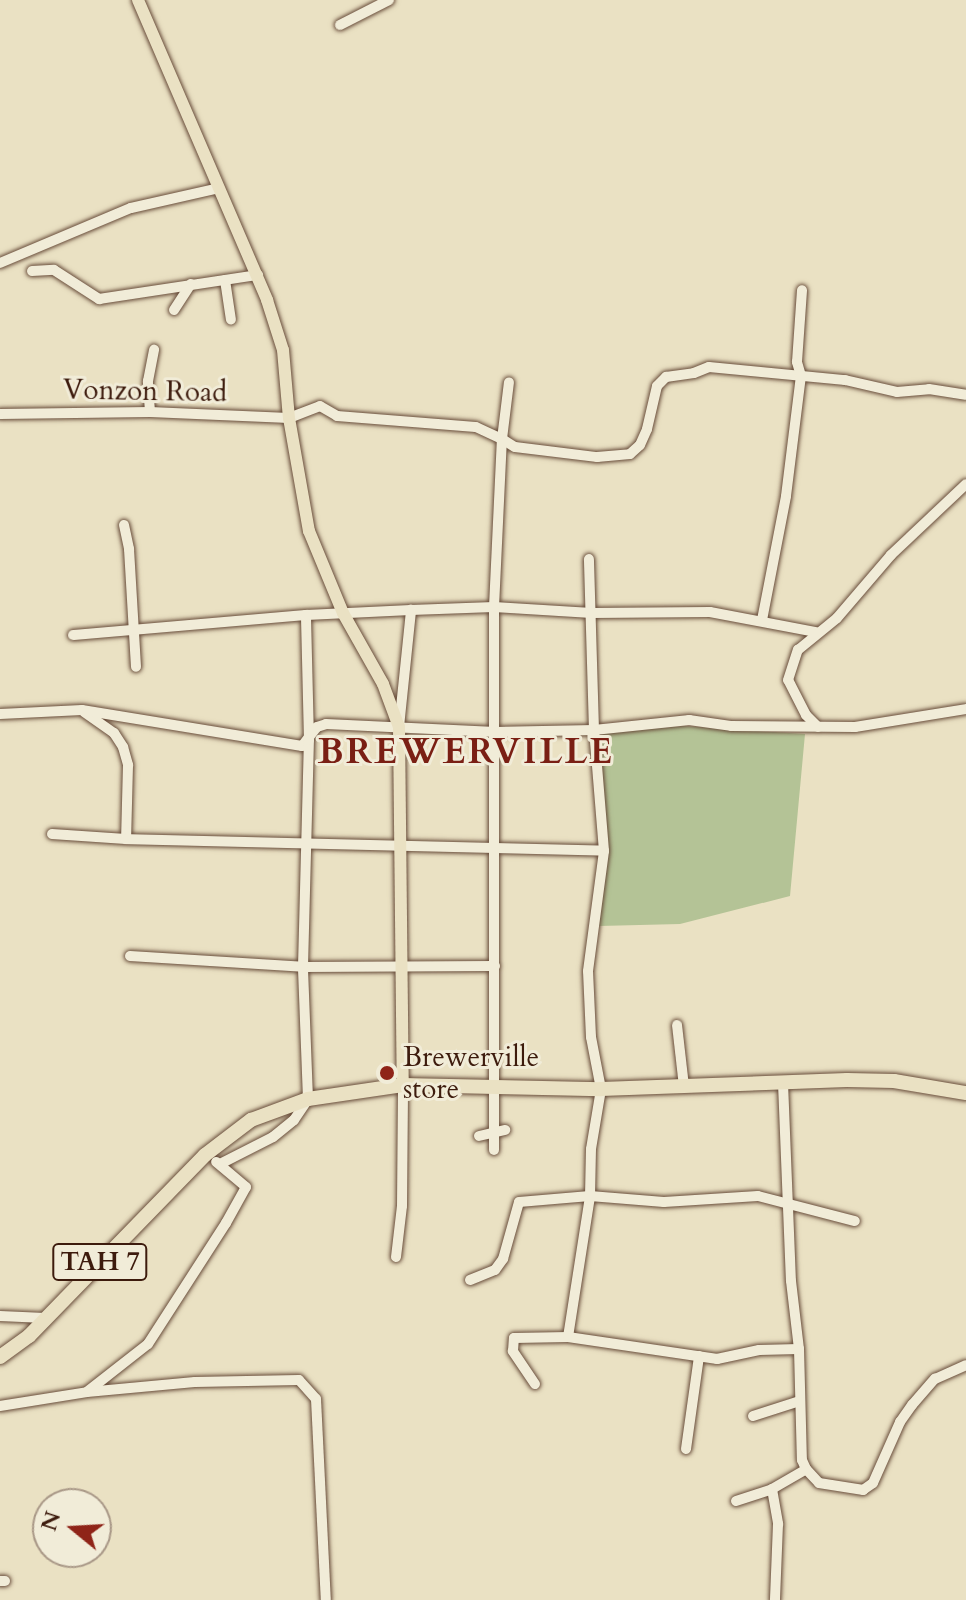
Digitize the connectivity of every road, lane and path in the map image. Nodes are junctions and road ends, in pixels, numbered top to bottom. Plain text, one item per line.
1 (138, 0) edge
2 (389, 0) edge
3 (340, 25) dead end
4 (219, 188) junction
5 (0, 263) edge
6 (32, 271) dead end
7 (258, 275) junction
8 (225, 280) junction
9 (191, 284) junction
10 (802, 290) dead end
11 (174, 310) dead end
12 (231, 320) dead end
13 (154, 350) dead end
14 (801, 376) junction
15 (509, 382) dead end
16 (966, 395) edge
17 (150, 412) junction
18 (0, 414) edge
19 (289, 418) junction
20 (502, 439) junction
21 (966, 484) edge
22 (124, 525) dead end
23 (589, 559) dead end
24 (494, 607) junction
25 (411, 610) junction
26 (343, 613) junction
27 (592, 613) junction
28 (306, 615) junction
29 (762, 620) junction
30 (135, 630) junction
31 (816, 632) junction
32 (73, 635) dead end
33 (136, 667) dead end
34 (966, 709) edge
35 (82, 710) junction
36 (0, 714) edge
37 (399, 727) junction
38 (818, 727) junction
39 (594, 730) junction
40 (496, 732) junction
41 (309, 740) junction
42 (52, 834) dead end
43 (126, 839) junction
44 (305, 842) junction
45 (400, 845) junction
46 (493, 848) junction
47 (604, 851) junction
48 (130, 956) dead end
49 (495, 966) junction
50 (303, 967) junction
51 (402, 968) junction
52 (677, 1025) dead end
53 (783, 1083) junction
54 (403, 1085) junction
55 (684, 1086) junction
56 (496, 1089) junction
57 (601, 1089) junction
58 (966, 1093) edge
59 (308, 1099) junction
60 (499, 1132) junction
61 (479, 1136) dead end
62 (494, 1150) dead end
63 (205, 1155) junction
64 (220, 1164) junction
65 (590, 1196) junction
66 (787, 1203) junction
67 (855, 1221) dead end
68 (396, 1257) dead end
69 (470, 1280) dead end
70 (0, 1316) edge
71 (45, 1318) junction
72 (568, 1337) junction
73 (799, 1349) junction
74 (699, 1356) junction
75 (0, 1357) edge
76 (966, 1365) edge
77 (535, 1384) dead end
78 (87, 1392) junction
79 (800, 1401) junction
80 (0, 1406) edge
81 (753, 1416) dead end
82 (686, 1449) dead end
83 (806, 1469) junction
84 (772, 1489) junction
85 (736, 1501) dead end
86 (326, 1600) edge
87 (775, 1600) edge

1 - 4 main road
2 - 3 street
4 - 5 street
4 - 7 main road
6 - 9 street
7 - 8 street
7 - 19 main road
8 - 9 street
8 - 12 street
9 - 11 street
10 - 14 street
13 - 17 street
14 - 16 street
14 - 20 street
14 - 29 street
15 - 20 street
17 - 18 street, Vonzon Road
17 - 19 street, Vonzon Road
19 - 20 street, Vonzon Road
19 - 26 main road
20 - 24 street
21 - 31 street
22 - 30 street
23 - 27 street
24 - 25 street
24 - 27 street
24 - 40 street
25 - 26 street
25 - 37 street
26 - 28 street
26 - 37 main road
27 - 29 street
27 - 39 street
28 - 30 street
28 - 41 street
29 - 31 street
30 - 32 street
30 - 33 street
31 - 38 street
34 - 38 street
35 - 36 street
35 - 41 street
35 - 43 street
37 - 40 street
37 - 41 street
37 - 45 main road
38 - 39 street
39 - 40 street
39 - 47 street
40 - 46 street
41 - 44 street
42 - 43 street
43 - 44 street
44 - 45 street
44 - 50 street
45 - 46 street
45 - 51 main road
46 - 47 street
46 - 49 street
47 - 57 street
48 - 50 street
49 - 51 street
49 - 56 street
50 - 51 street
50 - 59 street
51 - 54 main road
52 - 55 street
53 - 55 highway, TAH 7
53 - 58 highway, TAH 7
53 - 66 street
54 - 56 highway, TAH 7
54 - 59 highway, TAH 7
54 - 68 street
55 - 57 highway, TAH 7
56 - 57 highway, TAH 7
56 - 60 street
57 - 65 street
59 - 63 highway, TAH 7
59 - 64 street
60 - 61 street
60 - 62 street
63 - 64 street
63 - 71 highway, TAH 7
64 - 78 street
65 - 66 street
65 - 69 street
65 - 72 street
66 - 67 street
66 - 73 street
70 - 71 street
71 - 75 highway, TAH 7
72 - 74 street
72 - 77 street
73 - 74 street
73 - 79 street
74 - 82 street
76 - 83 street
78 - 80 street
78 - 86 street
79 - 81 street
79 - 83 street
83 - 84 street
84 - 85 street
84 - 87 street

